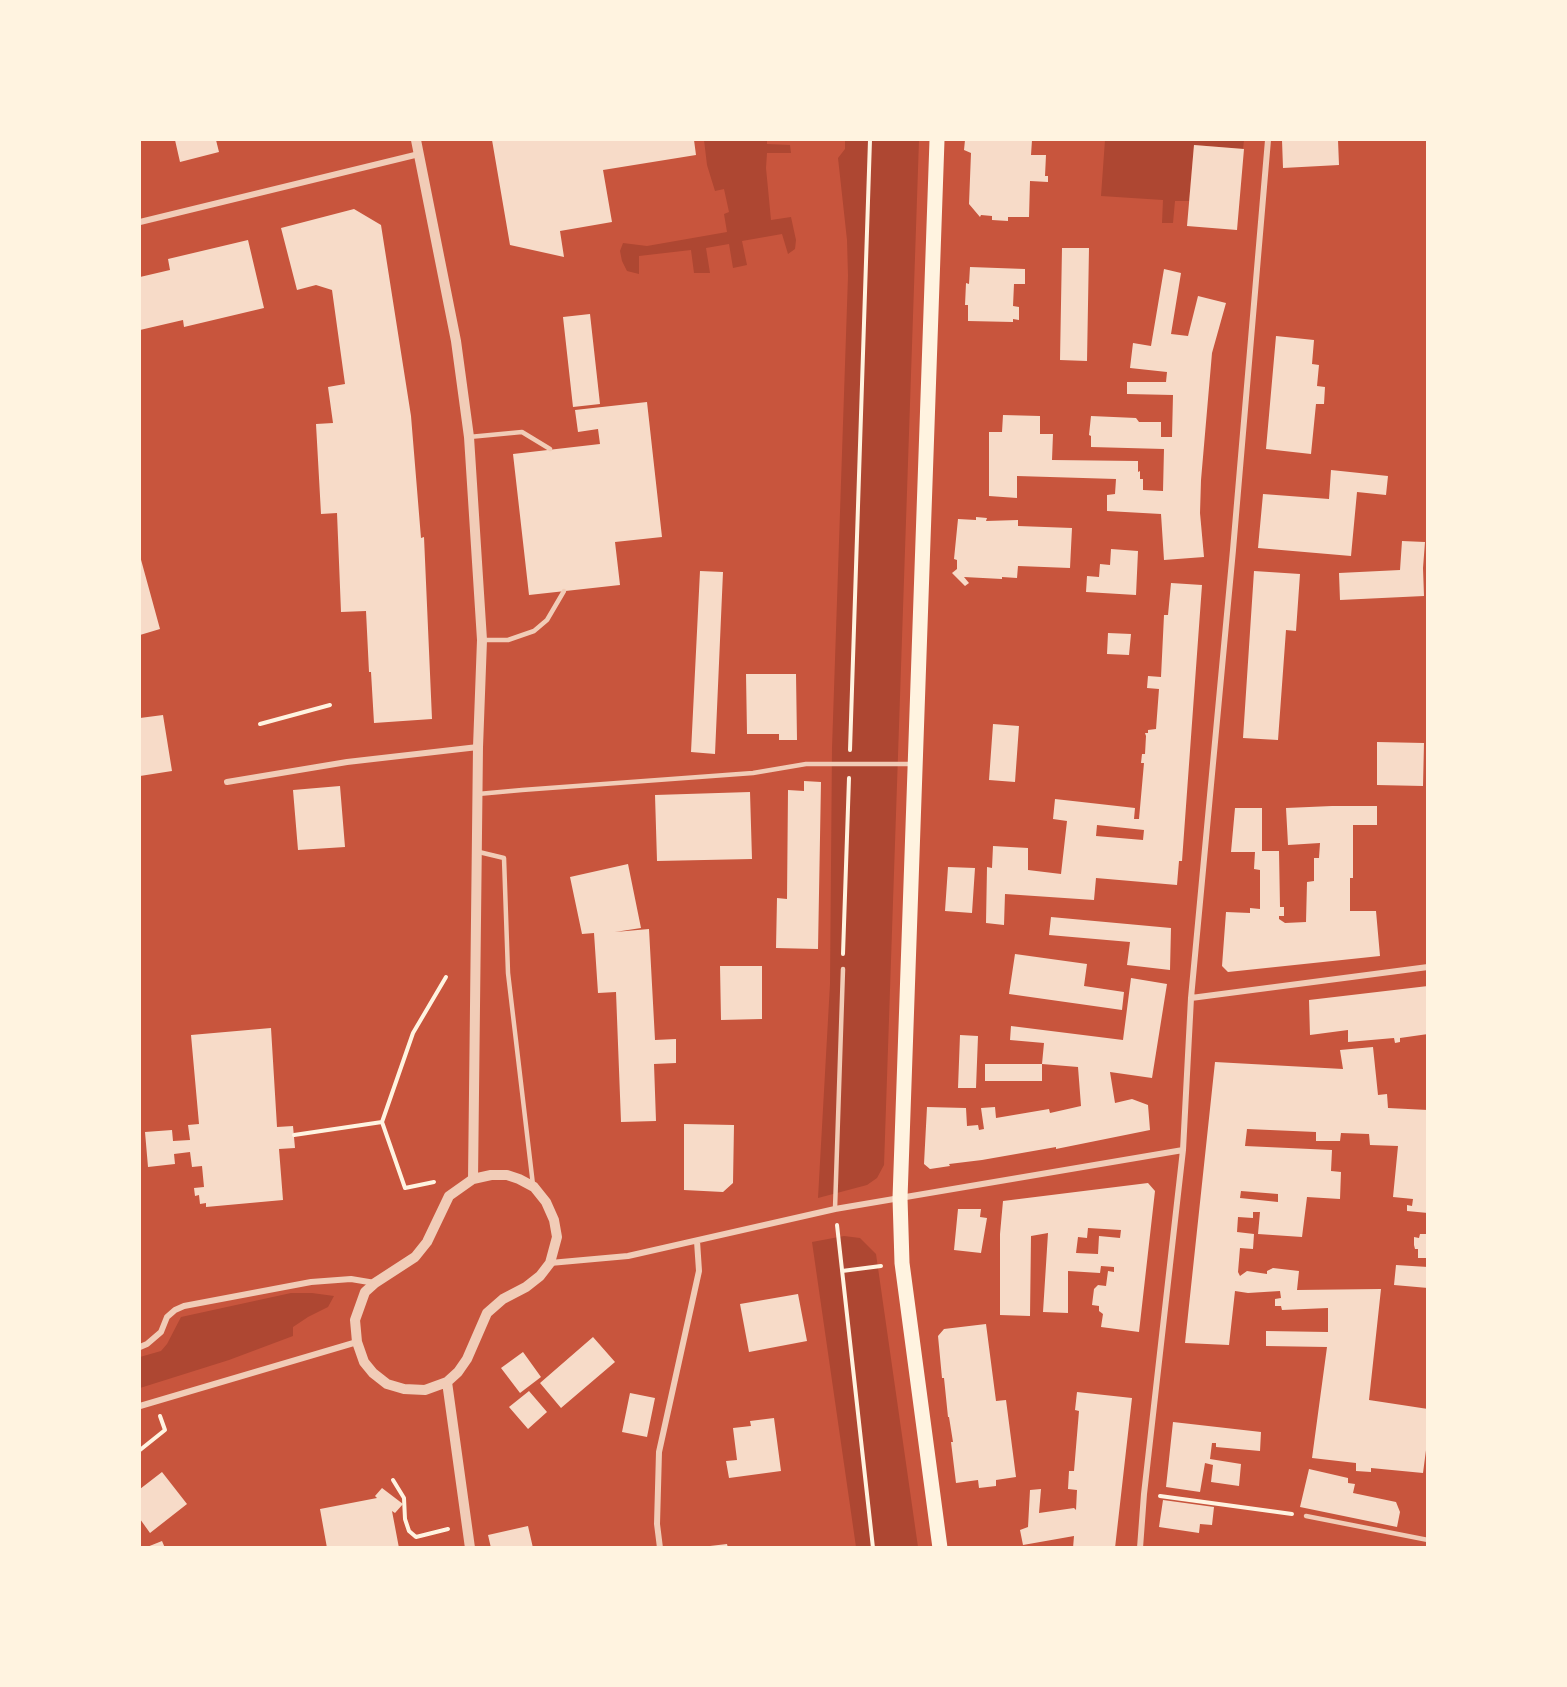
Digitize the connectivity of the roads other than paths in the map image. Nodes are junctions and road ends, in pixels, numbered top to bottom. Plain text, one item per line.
1 (416, 140) edge
2 (937, 140) edge
3 (1268, 140) edge
4 (419, 154) junction
5 (140, 222) edge
6 (469, 437) junction
7 (550, 449) dead end
8 (564, 591) dead end
9 (482, 640) junction
10 (478, 747) junction
11 (914, 764) junction
12 (227, 782) dead end
13 (477, 795) junction
14 (477, 851) junction
15 (1428, 967) edge
16 (843, 969) road end
17 (1191, 998) junction
18 (1183, 1150) junction
19 (473, 1179) junction
20 (534, 1187) junction
21 (900, 1198) junction
22 (835, 1209) junction
23 (697, 1240) junction
24 (550, 1263) junction
25 (375, 1283) junction
26 (357, 1342) junction
27 (140, 1347) edge
28 (447, 1382) junction
29 (140, 1406) edge
30 (1306, 1516) road end
31 (1428, 1540) edge
32 (470, 1548) edge
33 (660, 1548) edge
34 (940, 1548) edge
35 (1140, 1548) edge

1 - 4 street
2 - 11 main road
3 - 17 street
4 - 5 street
4 - 6 street
6 - 7 lane
6 - 9 street
8 - 9 lane
9 - 10 street
10 - 12 street
10 - 13 street
11 - 13 lane
11 - 21 main road
13 - 14 street
14 - 19 street
14 - 20 lane
15 - 17 street
16 - 22 lane
17 - 18 street
18 - 21 street
18 - 35 street
19 - 20 street
19 - 25 street
20 - 24 street
21 - 22 street
21 - 34 main road
22 - 23 street
23 - 24 street
23 - 33 street
24 - 28 street
25 - 26 street
25 - 27 street
26 - 28 street
26 - 29 street
28 - 32 street
30 - 31 lane

